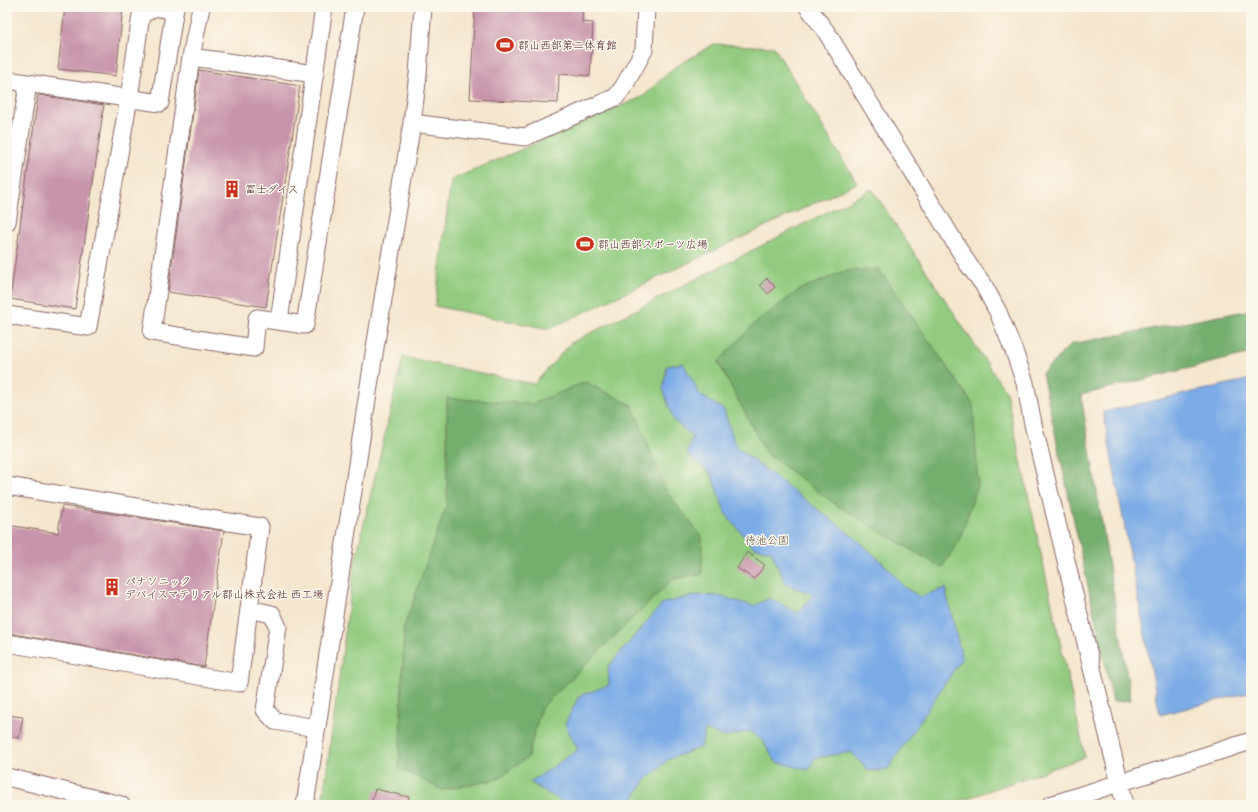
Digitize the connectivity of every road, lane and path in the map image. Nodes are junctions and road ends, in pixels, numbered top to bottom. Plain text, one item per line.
1 (201, 7) edge
2 (324, 7) edge
3 (355, 7) edge
4 (423, 7) edge
5 (646, 7) edge
6 (808, 7) edge
7 (174, 9) edge
8 (191, 58) junction
9 (315, 74) junction
10 (7, 80) edge
11 (28, 84) junction
12 (129, 98) junction
13 (412, 123) junction
14 (7, 222) edge
15 (7, 315) edge
16 (279, 322) junction
17 (7, 486) edge
18 (249, 609) junction
19 (7, 643) edge
20 (316, 728) junction
21 (1251, 742) edge
22 (7, 777) edge
23 (1120, 783) junction
24 (97, 802) edge
25 (121, 805) edge
26 (305, 805) edge
27 (1050, 805) edge
28 (1125, 805) edge

1 - 8 street
2 - 9 street
3 - 16 street
4 - 13 street
5 - 13 street
6 - 23 street
7 - 12 street
7 - 12 street
8 - 9 street
8 - 16 street
9 - 16 street
10 - 11 street
11 - 12 street
11 - 14 street
12 - 15 street
13 - 20 street
17 - 18 street
18 - 19 street
18 - 20 street
20 - 26 street
21 - 23 street
22 - 24 street
23 - 27 street
23 - 28 street
24 - 25 street

